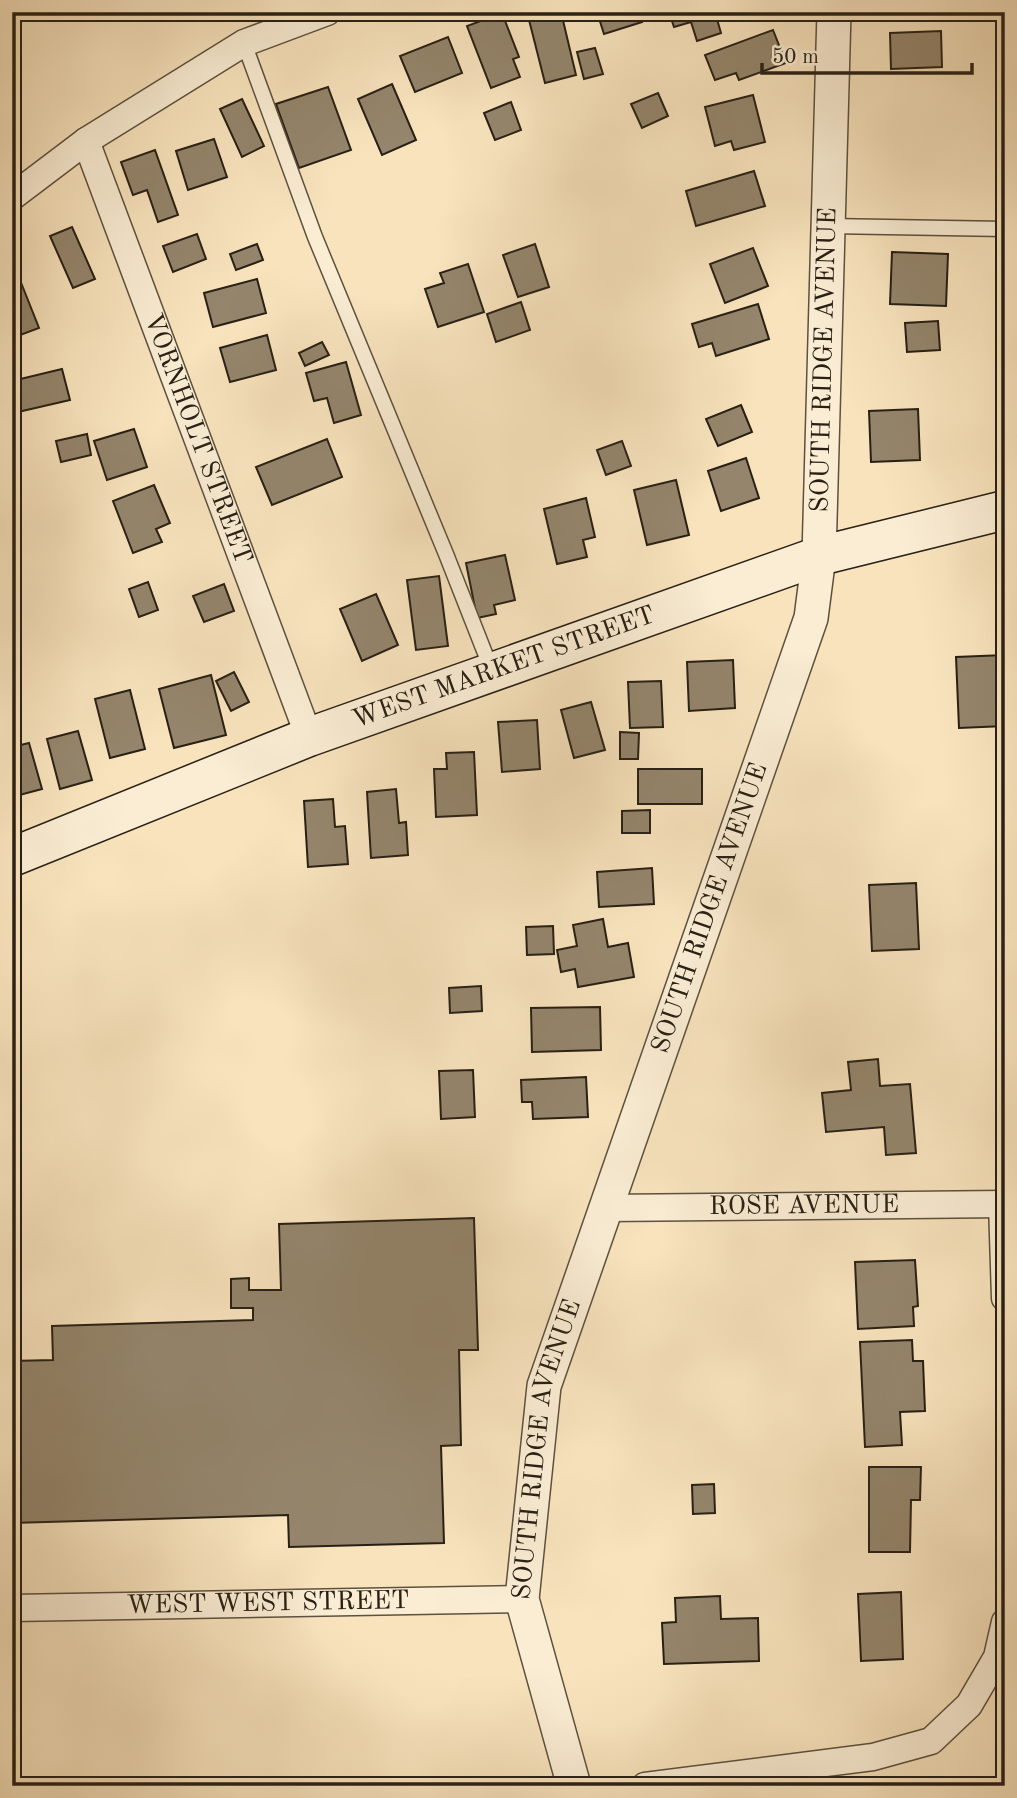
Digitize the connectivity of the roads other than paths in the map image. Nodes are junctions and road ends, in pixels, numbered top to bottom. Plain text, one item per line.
1 (327, 12) edge
2 (834, 12) edge
3 (244, 43) junction
4 (86, 141) junction
5 (12, 197) edge
6 (828, 226) junction
7 (1005, 229) edge
8 (1005, 510) edge
9 (819, 556) junction
10 (492, 672) junction
11 (309, 737) junction
12 (12, 858) edge
13 (1003, 1204) edge
14 (607, 1208) junction
15 (1005, 1298) edge
16 (522, 1599) junction
17 (12, 1608) edge
18 (1005, 1622) edge
19 (574, 1786) edge
20 (645, 1786) edge

1 - 3 street
2 - 6 street, SOUTH RIDGE AVENUE
3 - 4 street
3 - 10 lane
4 - 5 street
4 - 11 street, VORNHOLT STREET
6 - 7 lane
6 - 9 street, SOUTH RIDGE AVENUE
8 - 9 main road, WEST MARKET STREET
9 - 10 main road, WEST MARKET STREET
9 - 14 street, SOUTH RIDGE AVENUE
10 - 11 main road, WEST MARKET STREET
11 - 12 main road, WEST MARKET STREET
13 - 14 street, ROSE AVENUE
13 - 15 street
14 - 16 street, SOUTH RIDGE AVENUE
16 - 17 street, WEST WEST STREET
16 - 19 street, SOUTH RIDGE AVENUE
18 - 20 street

